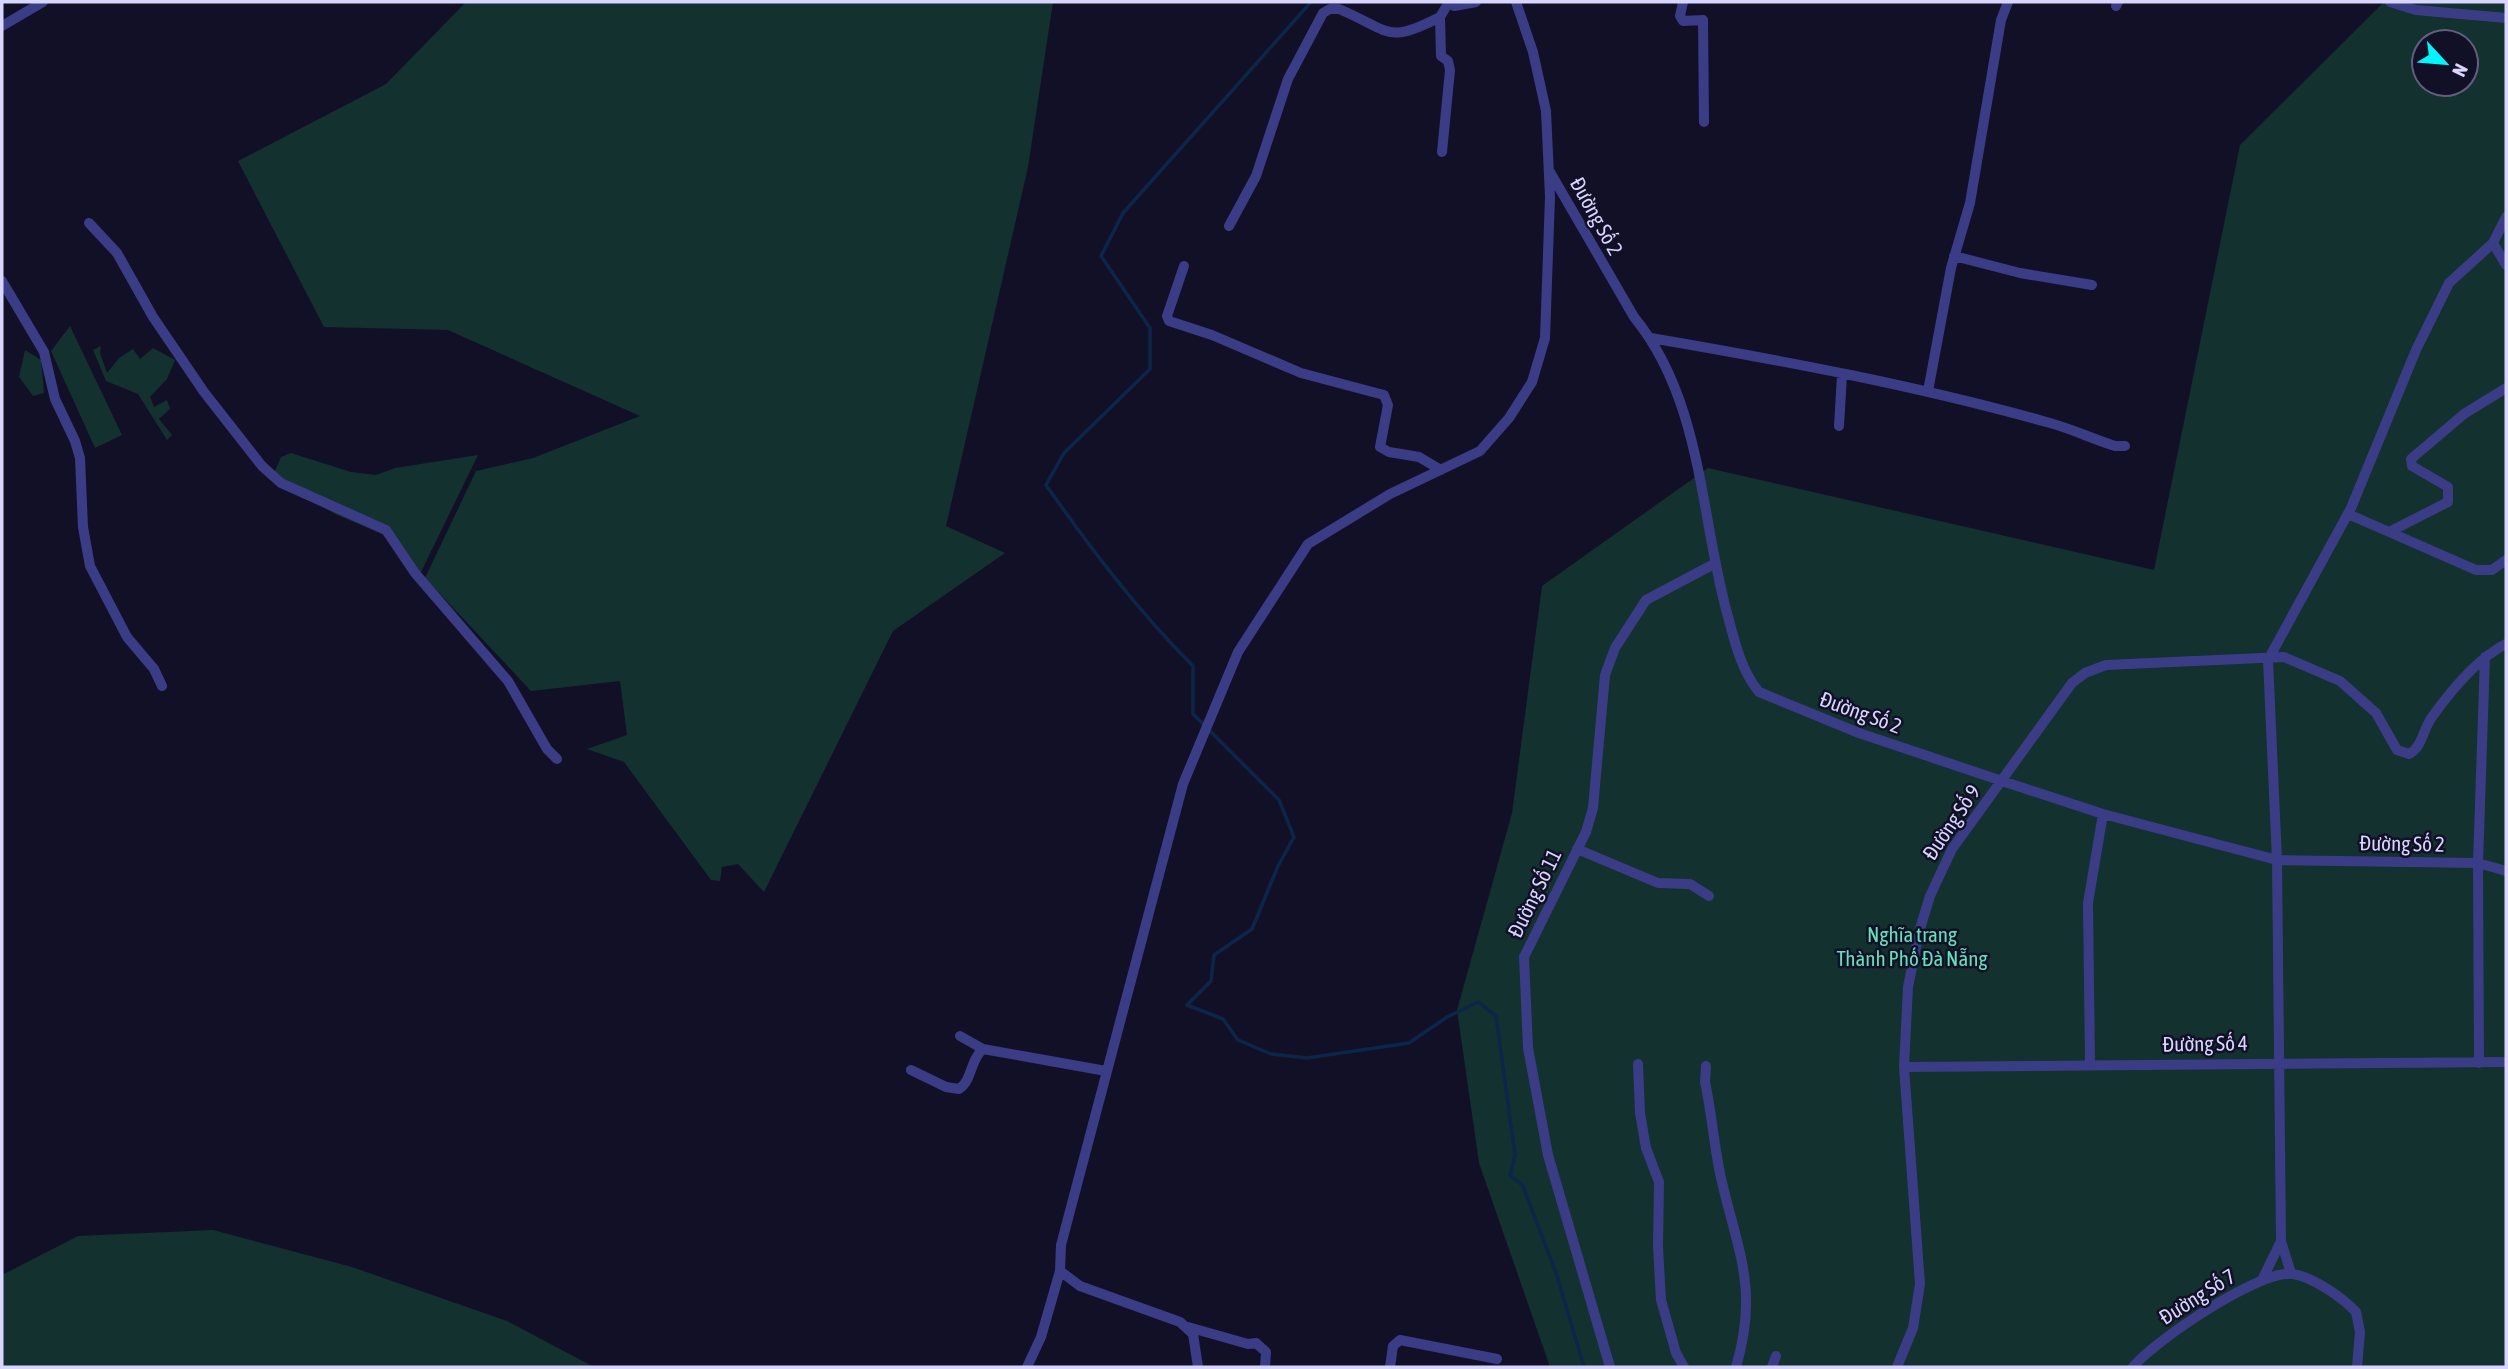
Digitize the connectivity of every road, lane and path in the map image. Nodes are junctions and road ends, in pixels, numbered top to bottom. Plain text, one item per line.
1 (43, 2) edge
2 (1476, 2) edge
3 (1516, 2) edge
4 (1683, 2) edge
5 (2008, 2) edge
6 (2395, 3) edge
7 (1452, 4) edge
8 (1440, 17) junction
9 (2506, 18) edge
10 (2, 26) edge
11 (1704, 121) dead end
12 (1442, 152) dead end
13 (1549, 169) junction
14 (2506, 217) edge
15 (89, 223) dead end
16 (1229, 226) dead end
17 (2493, 243) junction
18 (1954, 256) junction
19 (2506, 265) edge
20 (1184, 266) dead end
21 (2, 281) edge
22 (2092, 285) dead end
23 (1651, 338) junction
24 (1842, 375) junction
25 (2506, 388) edge
26 (1928, 391) junction
27 (1839, 426) dead end
28 (2125, 446) dead end
29 (1441, 470) junction
30 (2348, 513) junction
31 (2391, 531) junction
32 (2506, 560) edge
33 (1714, 564) junction
34 (2504, 647) edge
35 (2485, 657) junction
36 (2268, 660) junction
37 (162, 686) dead end
38 (556, 759) dead end
39 (2002, 781) junction
40 (2103, 814) junction
41 (1577, 849) junction
42 (2277, 860) junction
43 (2478, 863) junction
44 (2506, 870) edge
45 (1709, 896) dead end
46 (960, 1036) dead end
47 (983, 1049) junction
48 (2280, 1062) junction
49 (2506, 1062) edge
50 (2479, 1063) junction
51 (1638, 1064) dead end
52 (2090, 1064) junction
53 (1706, 1066) dead end
54 (1904, 1067) junction
55 (911, 1070) dead end
56 (1106, 1071) junction
57 (2281, 1241) junction
58 (1060, 1271) junction
59 (2291, 1273) junction
60 (2262, 1280) junction
61 (1188, 1327) junction
62 (1776, 1356) dead end
63 (1497, 1359) dead end
64 (1027, 1367) edge
65 (1198, 1367) edge
66 (1265, 1367) edge
67 (1390, 1367) edge
68 (1610, 1367) edge
69 (1684, 1367) edge
70 (1736, 1367) edge
71 (1772, 1367) edge
72 (1897, 1367) edge
73 (2133, 1367) edge
74 (2357, 1367) edge

1 - 10 street
2 - 7 street
3 - 13 street
4 - 11 street
5 - 18 street
6 - 9 street
7 - 8 street
8 - 12 street
8 - 16 street
13 - 23 street, Đường Số 2
13 - 29 street
14 - 17 street
15 - 38 street
17 - 19 street
17 - 30 street
18 - 22 street
18 - 26 street
20 - 29 street
21 - 37 street
23 - 24 street
23 - 33 street, Đường Số 2
24 - 26 street
24 - 27 street
25 - 31 street
26 - 28 street
29 - 56 street
30 - 31 street
30 - 36 street
31 - 32 street
33 - 39 street, Đường Số 2
33 - 41 street, Đường Số 11
34 - 35 street
35 - 36 street, Đường Số 9
35 - 43 street
36 - 39 street, Đường Số 9
36 - 42 street
39 - 40 street, Đường Số 2
39 - 54 street, Đường Số 9
40 - 42 street, Đường Số 2
40 - 52 street
41 - 45 street
41 - 68 street, Đường Số 11
42 - 43 street, Đường Số 2
42 - 48 street
43 - 44 street, Đường Số 2
43 - 50 street
46 - 47 street
47 - 55 street
47 - 56 street
48 - 50 street, Đường Số 4
48 - 52 street, Đường Số 4
48 - 57 street
49 - 50 street, Đường Số 4
51 - 69 street
52 - 54 street, Đường Số 4
53 - 70 street
54 - 72 street, Đường Số 9
56 - 58 street
57 - 59 street
57 - 60 street
58 - 61 street
58 - 64 street
59 - 60 street, Đường Số 7
59 - 74 street
60 - 73 street, Đường Số 7
61 - 65 street
61 - 66 street
62 - 71 street
63 - 67 street

